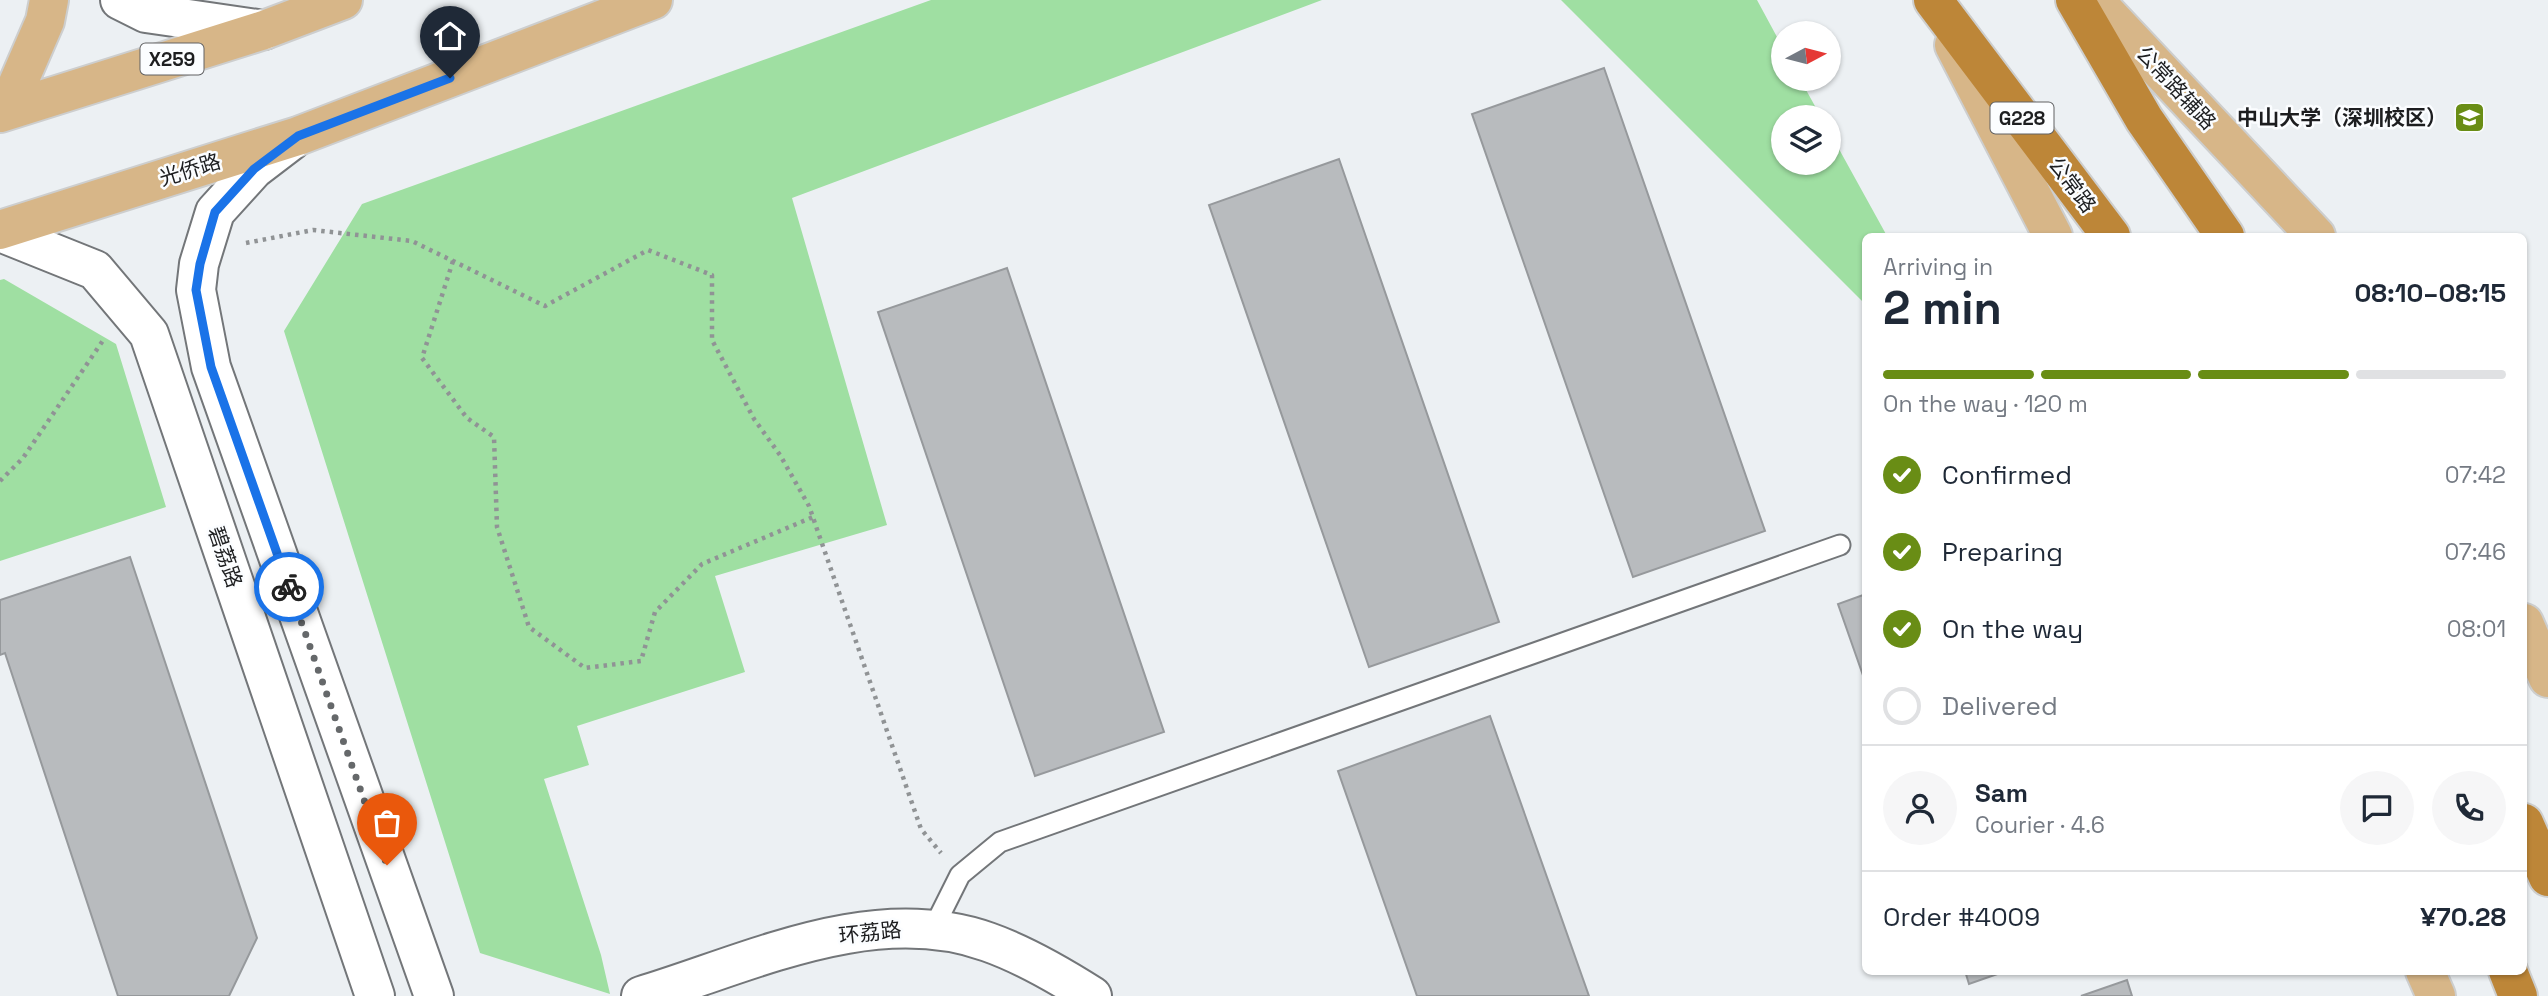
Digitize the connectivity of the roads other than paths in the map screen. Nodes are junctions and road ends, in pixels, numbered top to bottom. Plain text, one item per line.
1 (49, 0) edge
2 (120, 0) edge
3 (342, 0) edge
4 (653, 0) edge
5 (1932, 0) edge
6 (2076, 0) edge
7 (2094, 0) edge
8 (264, 30) junction
9 (3, 112) edge
10 (298, 136) junction
11 (0, 231) edge
12 (2051, 233) edge
13 (2109, 233) edge
14 (2223, 233) edge
15 (2313, 233) edge
16 (1840, 545) dead end
17 (2527, 630) edge
18 (2548, 678) edge
19 (2527, 830) edge
20 (2548, 877) edge
21 (933, 929) junction
22 (2427, 975) edge
23 (2510, 975) edge
24 (375, 996) edge
25 (434, 996) edge
26 (641, 996) edge
27 (1092, 996) edge
28 (2436, 996) edge
29 (2518, 996) edge

1 - 9 main road
2 - 8 street
3 - 8 main road, X259
4 - 10 main road, 光侨路
5 - 12 main road
5 - 13 highway, 公常路 / G228
6 - 14 highway
7 - 15 main road, 公常路辅路
8 - 9 main road, X259
10 - 11 main road, 光侨路
10 - 25 street
11 - 24 street, 碧荔路
16 - 21 lane
17 - 18 main road
19 - 20 highway
21 - 26 street, 环荔路
21 - 27 street, 环荔路
22 - 28 main road
23 - 29 highway

